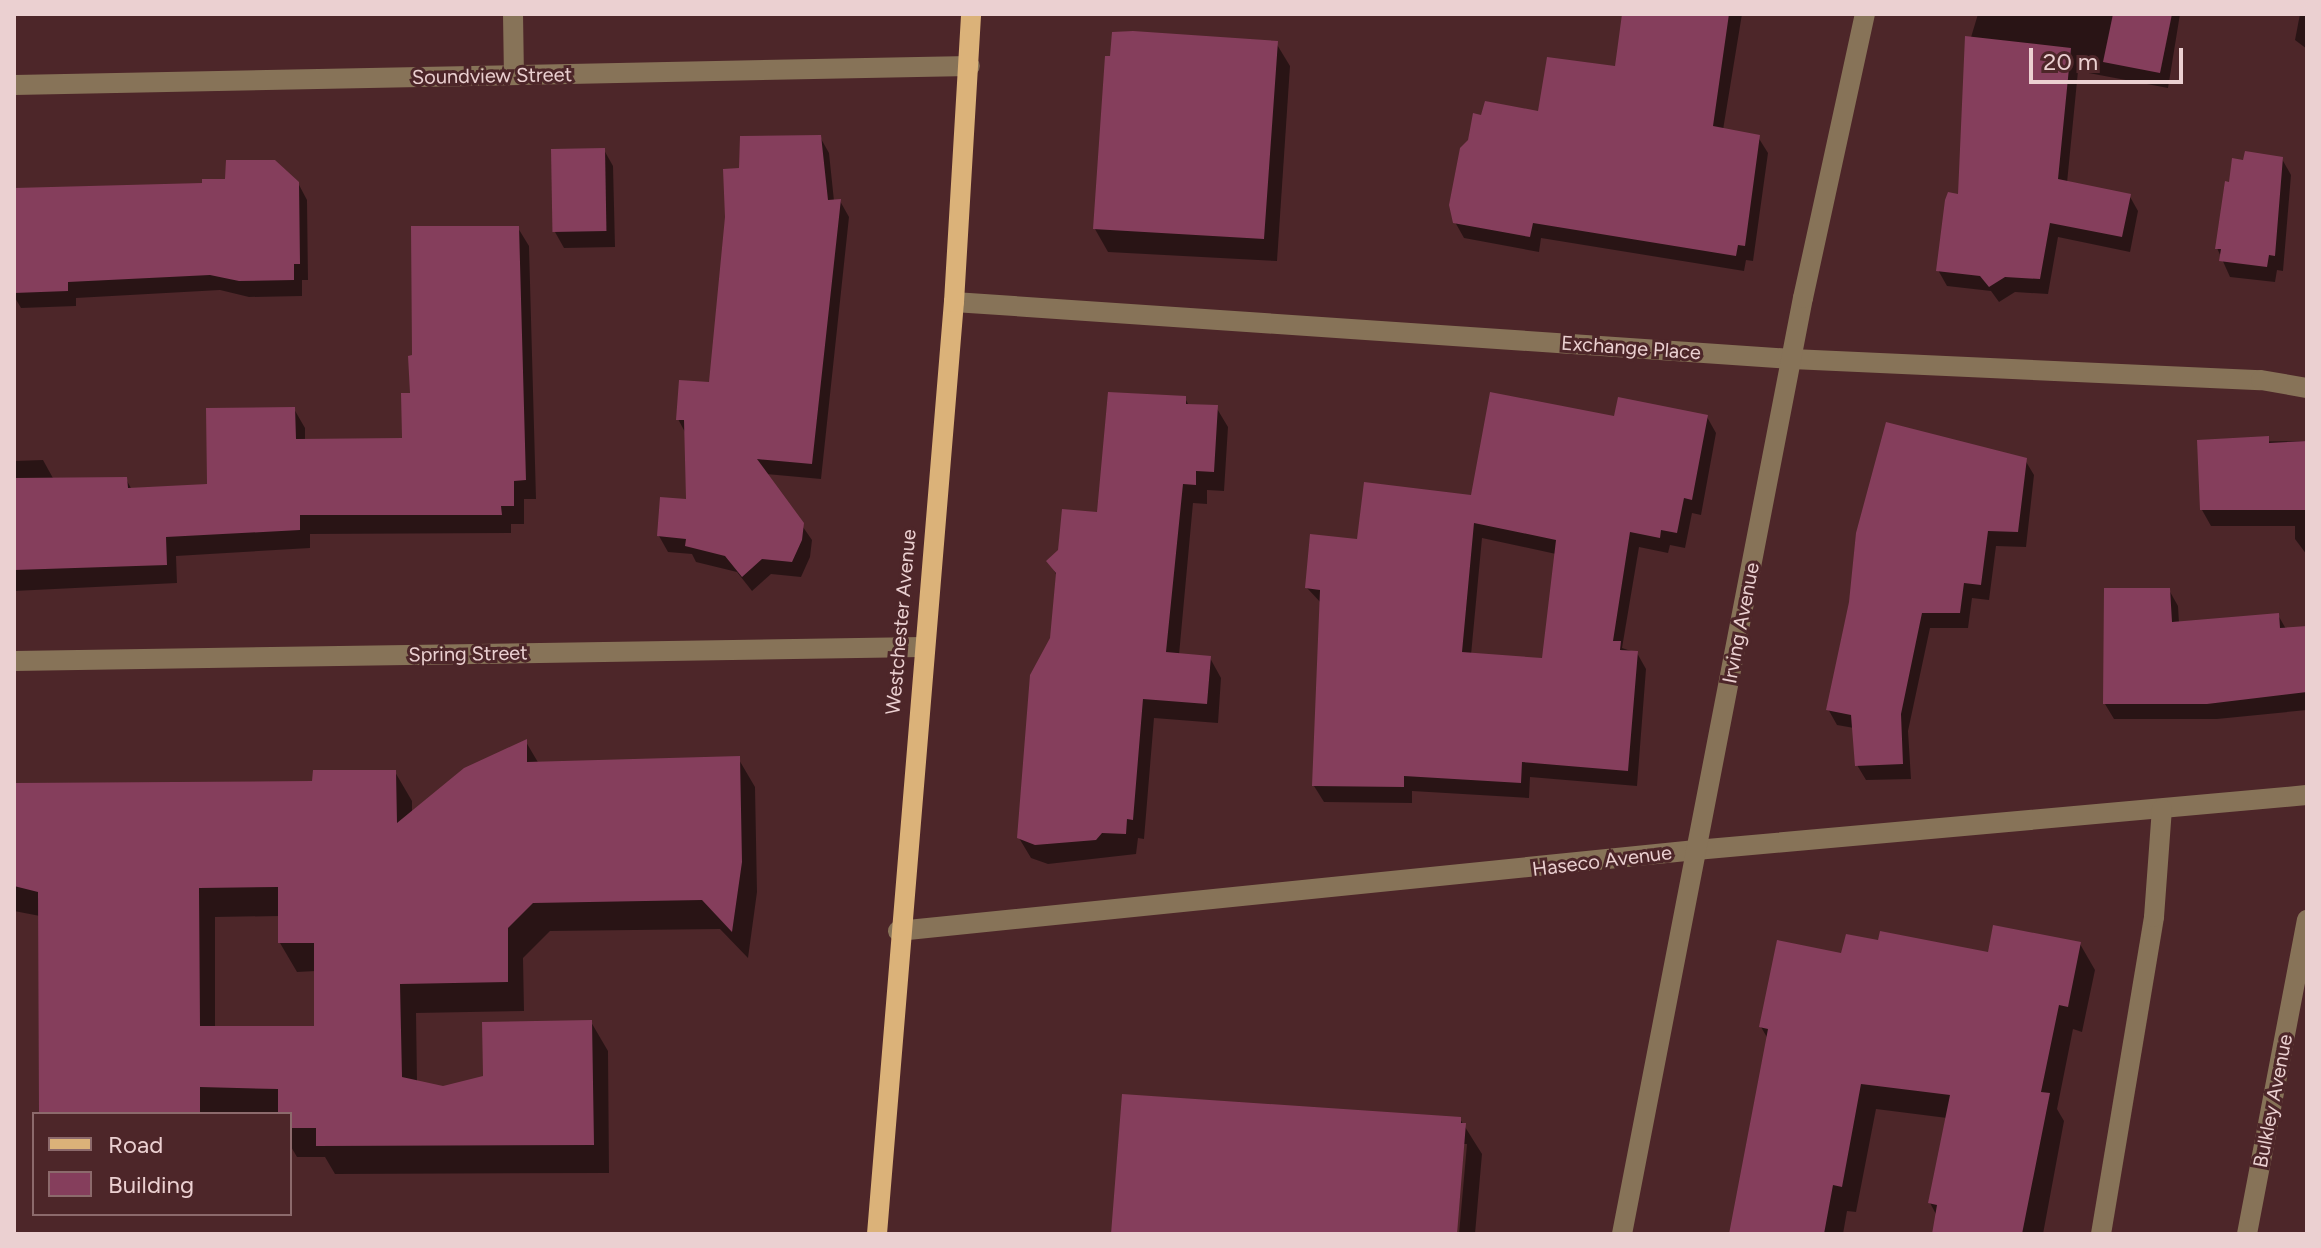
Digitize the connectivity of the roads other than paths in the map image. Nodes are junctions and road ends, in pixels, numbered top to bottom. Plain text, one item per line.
1 (513, 14) edge
2 (971, 14) edge
3 (1865, 14) edge
4 (970, 66) junction
5 (514, 75) junction
6 (14, 85) edge
7 (954, 302) junction
8 (1792, 359) junction
9 (2307, 388) edge
10 (922, 647) junction
11 (14, 661) edge
12 (2307, 795) edge
13 (2162, 809) junction
14 (1696, 850) junction
15 (2307, 920) edge
16 (898, 931) junction
17 (877, 1234) edge
18 (1622, 1234) edge
19 (2101, 1234) edge
20 (2247, 1234) edge

1 - 5 street
2 - 4 main road, Westchester Avenue
3 - 8 street, Irving Avenue
4 - 5 street, Soundview Street
4 - 7 main road, Westchester Avenue
5 - 6 street, Soundview Street
7 - 8 street, Exchange Place
7 - 10 main road, Westchester Avenue
8 - 9 street, Exchange Place
8 - 14 street, Irving Avenue
10 - 11 street, Spring Street
10 - 16 main road, Westchester Avenue
12 - 13 street, Haseco Avenue
13 - 14 street, Haseco Avenue
13 - 19 street
14 - 16 street, Haseco Avenue
14 - 18 street, Irving Avenue
15 - 20 street, Bulkley Avenue
16 - 17 main road, Westchester Avenue

